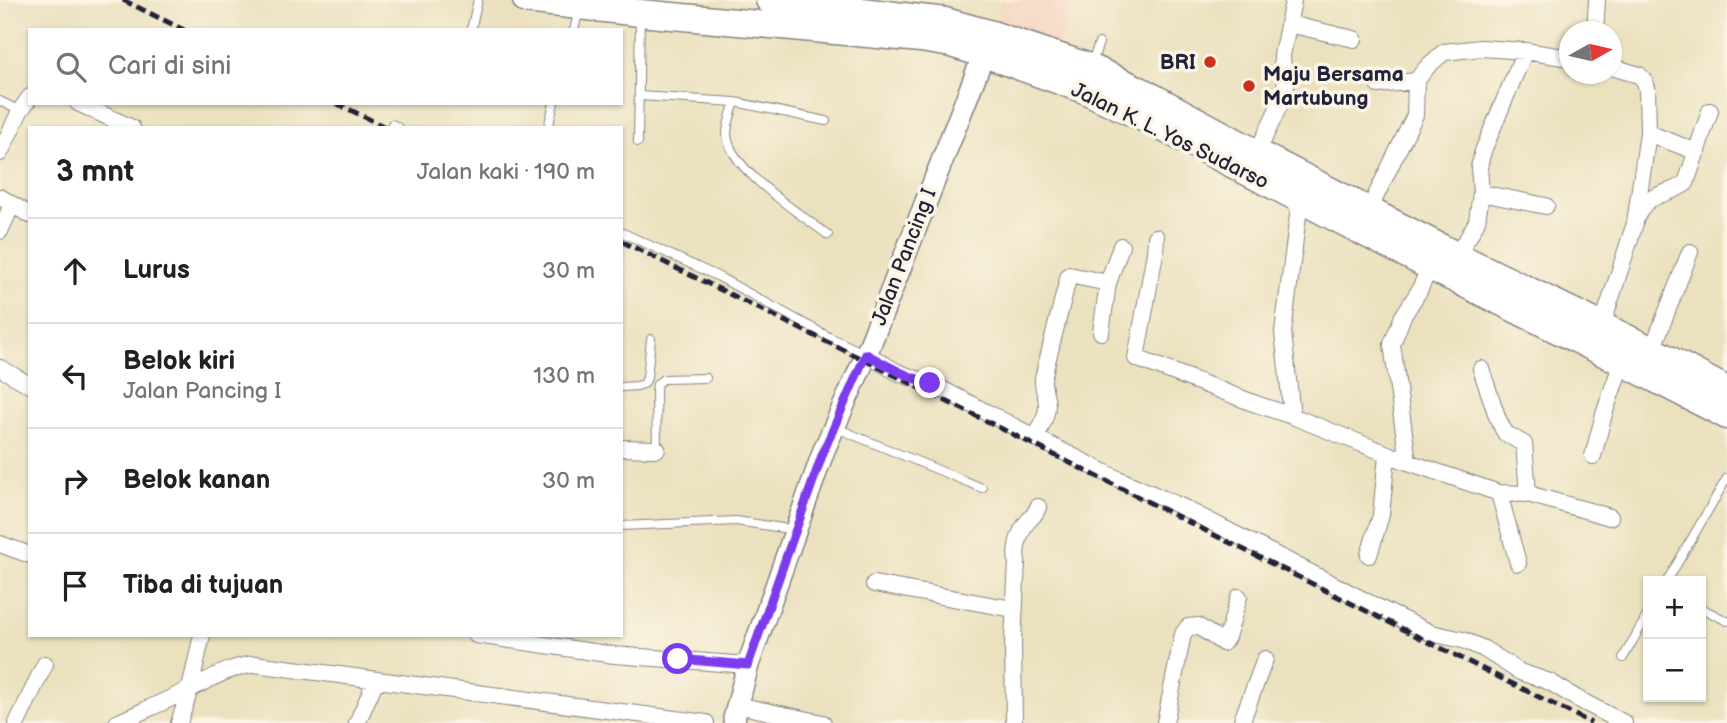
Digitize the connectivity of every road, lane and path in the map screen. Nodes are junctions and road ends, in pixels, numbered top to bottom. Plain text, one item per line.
1 (478, 0) edge
2 (526, 0) edge
3 (1293, 0) edge
4 (1597, 0) edge
5 (783, 1) edge
6 (578, 12) edge
7 (640, 13) junction
8 (1596, 21) edge
9 (1289, 24) junction
10 (471, 28) edge
11 (1354, 39) dead end
12 (1099, 43) dead end
13 (988, 44) junction
14 (1525, 51) junction
15 (1559, 56) edge
16 (1090, 67) junction
17 (1622, 69) edge
18 (1416, 81) junction
19 (1378, 85) dead end
20 (639, 96) junction
21 (28, 100) edge
22 (0, 101) edge
23 (735, 102) junction
24 (82, 105) edge
25 (554, 105) edge
26 (20, 111) junction
27 (1710, 111) dead end
28 (826, 121) dead end
29 (128, 126) edge
30 (548, 126) edge
31 (1648, 133) junction
32 (638, 142) dead end
33 (1697, 152) junction
34 (0, 153) edge
35 (1243, 154) junction
36 (1481, 193) junction
37 (1300, 200) junction
38 (6, 201) edge
39 (1546, 206) dead end
40 (1369, 210) junction
41 (28, 214) edge
42 (1635, 223) junction
43 (0, 231) edge
44 (623, 233) edge
45 (828, 235) dead end
46 (1156, 237) dead end
47 (1121, 246) dead end
48 (1690, 252) dead end
49 (1456, 255) junction
50 (1430, 267) junction
51 (1108, 284) junction
52 (1602, 326) junction
53 (1101, 332) dead end
54 (651, 339) dead end
55 (1652, 350) junction
56 (866, 354) junction
57 (1622, 362) junction
58 (0, 368) edge
59 (1481, 369) dead end
60 (705, 378) dead end
61 (28, 384) edge
62 (623, 387) edge
63 (1727, 390) edge
64 (1293, 416) junction
65 (1727, 416) edge
66 (834, 427) junction
67 (1036, 438) junction
68 (623, 448) edge
69 (657, 449) joint
70 (1387, 455) junction
71 (1593, 456) dead end
72 (1408, 463) junction
73 (1727, 478) edge
74 (982, 488) dead end
75 (1499, 493) junction
76 (1528, 494) junction
77 (1038, 507) dead end
78 (1610, 517) dead end
79 (623, 526) edge
80 (796, 530) junction
81 (0, 544) edge
82 (28, 554) edge
83 (1369, 555) dead end
84 (1517, 562) dead end
85 (1670, 576) edge
86 (874, 584) dead end
87 (1239, 597) dead end
88 (1013, 609) junction
89 (1706, 610) edge
90 (1727, 621) edge
91 (1643, 623) edge
92 (202, 637) edge
93 (490, 637) edge
94 (1623, 658) dead end
95 (1265, 659) dead end
96 (45, 664) dead end
97 (748, 665) junction
98 (376, 680) junction
99 (190, 689) junction
100 (733, 718) edge
101 (17, 723) edge
102 (117, 723) edge
103 (179, 723) edge
104 (356, 723) edge
105 (706, 723) edge
106 (823, 723) edge
107 (1014, 723) edge
108 (1165, 723) edge
109 (1241, 723) edge
110 (1624, 723) edge

1 - 10 lane
2 - 6 highway, Jalan K. L. Yos Sudarso
3 - 9 street
4 - 8 street
5 - 13 highway, Jalan K. L. Yos Sudarso
6 - 7 highway, Jalan K. L. Yos Sudarso
7 - 13 highway, Jalan K. L. Yos Sudarso
7 - 20 lane
9 - 11 street
9 - 35 street
12 - 16 lane
13 - 16 highway, Jalan K. L. Yos Sudarso
13 - 35 highway, Jalan K. L. Yos Sudarso
13 - 56 main road, Jalan Pancing I
14 - 15 street
14 - 18 street
14 - 36 street
16 - 35 highway, Jalan K. L. Yos Sudarso
17 - 31 street
18 - 19 street
18 - 40 street
20 - 23 lane
20 - 32 lane
21 - 26 street
22 - 26 lane
23 - 28 lane
23 - 45 lane
24 - 29 street
25 - 30 lane
26 - 34 street
27 - 33 street
31 - 33 street
31 - 42 street
33 - 42 street
35 - 37 highway, Jalan K. L. Yos Sudarso
35 - 40 highway, Jalan K. L. Yos Sudarso
36 - 39 street
36 - 49 street
37 - 50 highway, Jalan K. L. Yos Sudarso
37 - 64 street
38 - 41 street
38 - 43 street
40 - 49 highway, Jalan K. L. Yos Sudarso
42 - 52 street
44 - 56 lane
46 - 64 street
47 - 51 street
48 - 55 street
49 - 52 highway, Jalan K. L. Yos Sudarso
50 - 57 highway, Jalan K. L. Yos Sudarso
50 - 72 street
51 - 53 street
51 - 67 street
52 - 55 highway, Jalan K. L. Yos Sudarso
54 - 62 lane
55 - 63 highway, Jalan K. L. Yos Sudarso
56 - 66 main road, Jalan Pancing I
56 - 67 street
57 - 65 highway, Jalan K. L. Yos Sudarso
57 - 71 street
58 - 61 street
59 - 76 street
60 - 69 lane
64 - 70 street
66 - 74 lane
66 - 80 main road, Jalan Pancing I
67 - 110 street
68 - 69 street
70 - 72 street
70 - 83 street
72 - 75 street
73 - 85 lane
75 - 76 street
75 - 84 street
76 - 78 street
77 - 88 street
79 - 80 lane
80 - 97 main road, Jalan Pancing I
81 - 82 street
86 - 88 street
87 - 108 street
88 - 107 street
89 - 90 lane
91 - 94 lane
92 - 99 street
93 - 97 street
95 - 109 street
96 - 101 street
97 - 100 main road, Jalan Pancing I
98 - 99 street
98 - 104 street
98 - 105 street
99 - 102 street
99 - 103 street
100 - 106 street

